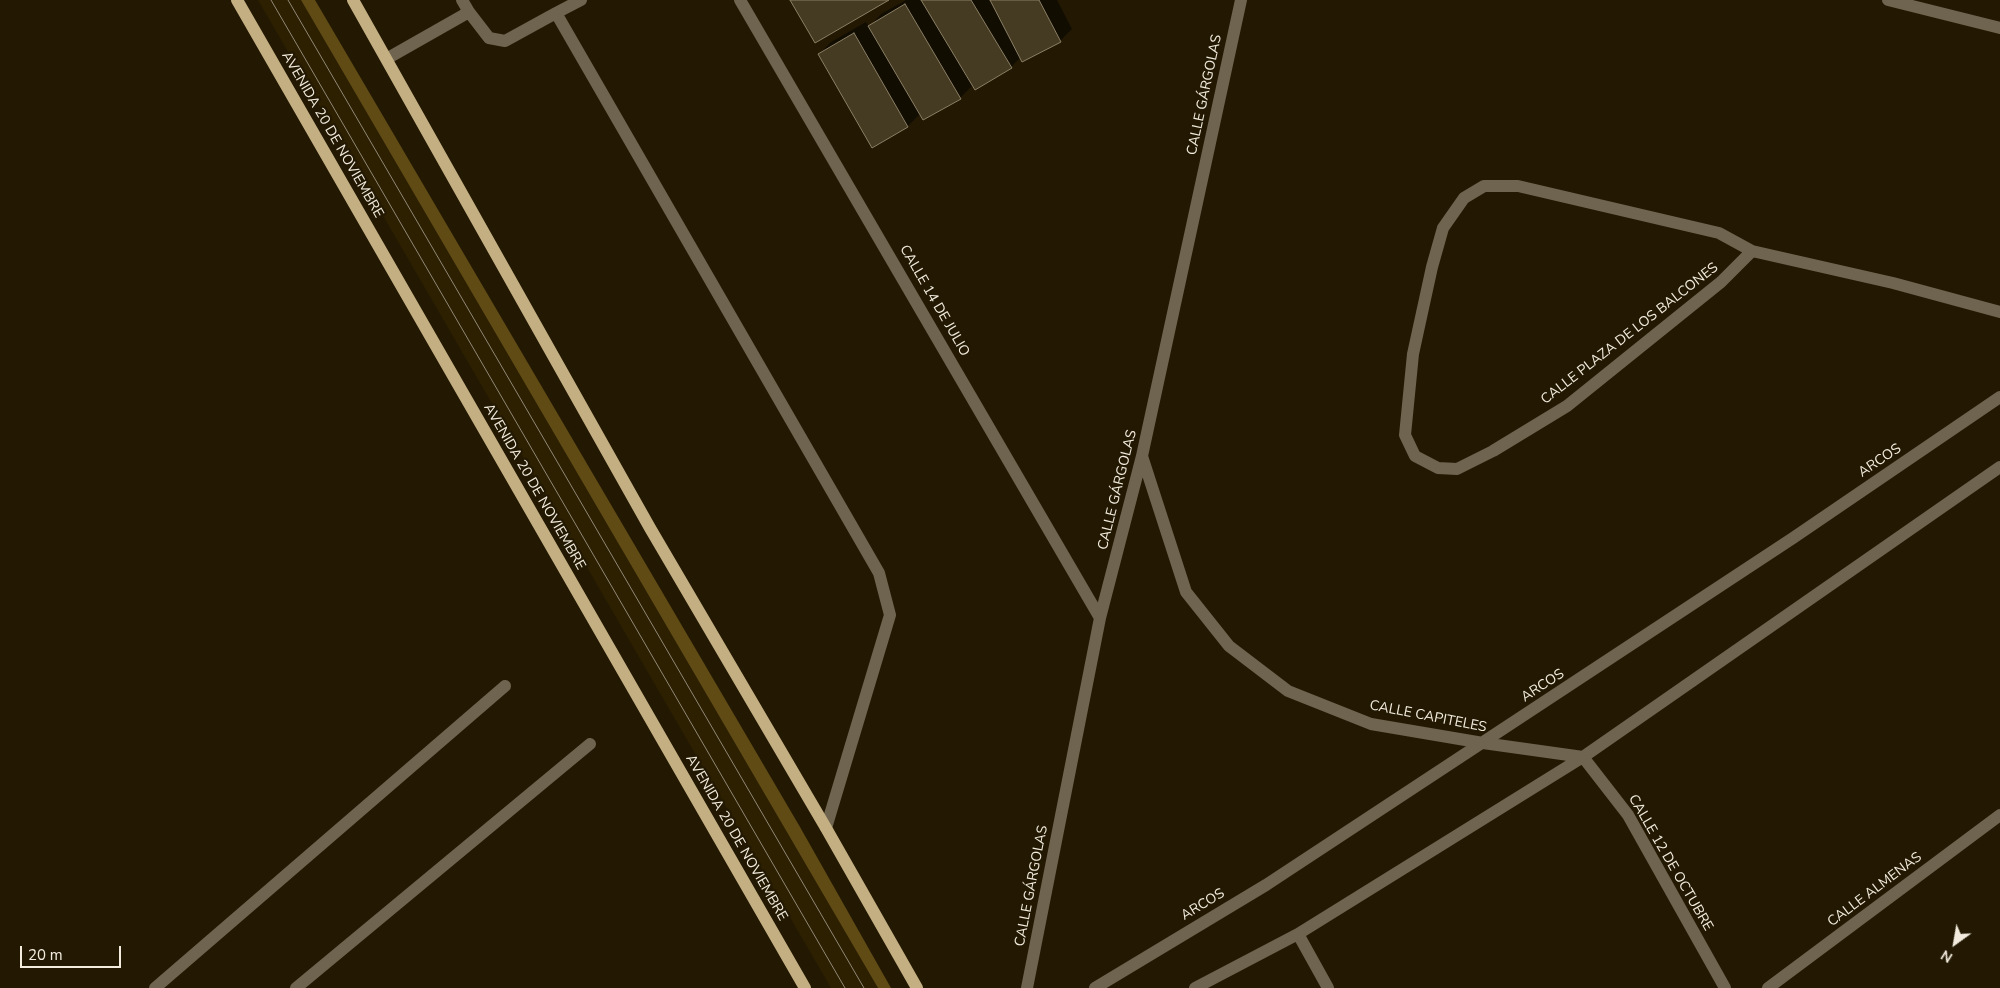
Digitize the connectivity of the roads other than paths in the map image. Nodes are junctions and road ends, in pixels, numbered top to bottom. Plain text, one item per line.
1 (237, 0) edge
2 (353, 0) edge
3 (462, 0) edge
4 (581, 0) edge
5 (740, 0) edge
6 (1241, 0) edge
7 (1888, 0) edge
8 (469, 12) junction
9 (556, 14) junction
10 (2000, 28) edge
11 (388, 58) junction
12 (1752, 251) junction
13 (2000, 312) edge
14 (2000, 397) edge
15 (1142, 456) junction
16 (2000, 468) edge
17 (1100, 618) junction
18 (505, 686) dead end
19 (1483, 743) junction
20 (590, 744) dead end
21 (1583, 757) junction
22 (2000, 815) edge
23 (826, 828) junction
24 (1298, 934) junction
25 (155, 988) edge
26 (296, 988) edge
27 (805, 988) edge
28 (917, 988) edge
29 (1027, 988) edge
30 (1095, 988) edge
31 (1195, 988) edge
32 (1328, 988) edge
33 (1725, 988) edge
34 (1768, 988) edge

1 - 27 main road, AVENIDA 20 DE NOVIEMBRE
2 - 11 main road
3 - 8 street
4 - 9 street
5 - 17 street, CALLE 14 DE JULIO
6 - 15 street, CALLE GÁRGOLAS
7 - 10 street
8 - 9 street
8 - 11 street
9 - 23 street
11 - 23 main road
12 - 12 street, CALLE PLAZA DE LOS BALCONES
12 - 13 street, CALLE PLAZA DE LOS BALCONES
14 - 19 street, ARCOS
15 - 17 street, CALLE GÁRGOLAS
15 - 19 street, CALLE CAPITELES
16 - 21 street
17 - 29 street, CALLE GÁRGOLAS
18 - 25 street
19 - 21 street, CALLE CAPITELES
19 - 30 street, ARCOS
20 - 26 street
21 - 24 street
21 - 33 street, CALLE 12 DE OCTUBRE
22 - 34 street, CALLE ALMENAS
23 - 28 main road
24 - 31 street
24 - 32 street

